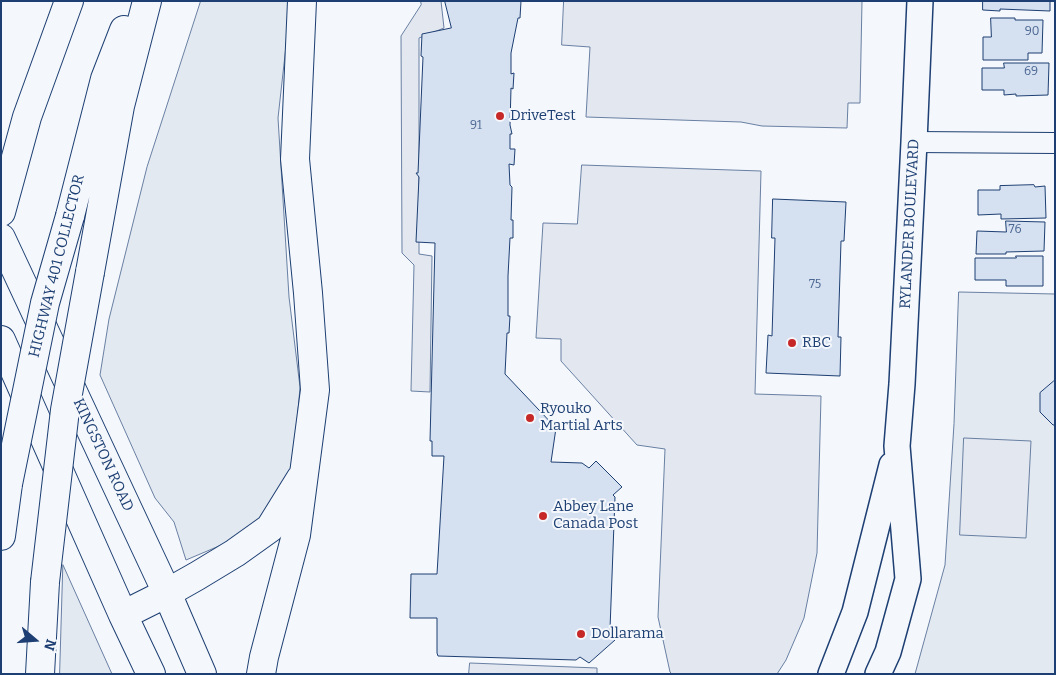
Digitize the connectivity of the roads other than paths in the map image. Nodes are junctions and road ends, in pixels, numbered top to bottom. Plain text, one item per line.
1 (69, 1) edge
2 (134, 1) edge
3 (147, 1) edge
4 (302, 1) edge
5 (920, 1) edge
6 (914, 142) junction
7 (1055, 143) edge
8 (1, 212) edge
9 (1, 238) edge
10 (1, 340) edge
11 (897, 446) junction
12 (305, 471) junction
13 (1, 536) edge
14 (166, 593) junction
15 (123, 615) junction
16 (40, 674) edge
17 (151, 674) edge
18 (202, 674) edge
19 (261, 674) edge
20 (831, 674) edge
21 (878, 674) edge

1 - 8 main road
2 - 13 main road, HIGHWAY 401 COLLECTOR, bridge
3 - 16 main road, bridge
4 - 12 main road
5 - 6 street, RYLANDER BOULEVARD
6 - 7 street
6 - 11 street, RYLANDER BOULEVARD
9 - 14 main road, KINGSTON ROAD
10 - 15 main road
11 - 20 street, RYLANDER BOULEVARD
11 - 21 street, RYLANDER BOULEVARD
12 - 14 main road
12 - 19 main road
14 - 15 main road
14 - 18 main road, KINGSTON ROAD
15 - 17 main road

